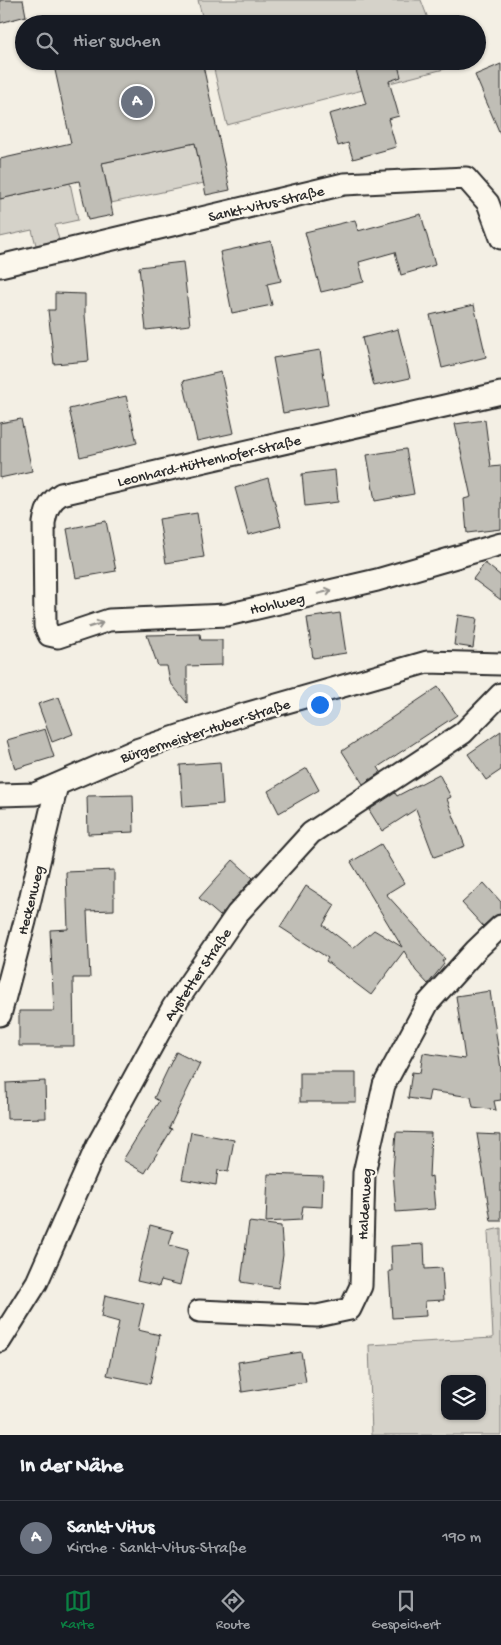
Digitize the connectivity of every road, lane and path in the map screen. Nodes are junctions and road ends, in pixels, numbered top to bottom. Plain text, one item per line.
1 (501, 238) edge
2 (0, 266) edge
3 (501, 393) edge
4 (501, 544) edge
5 (49, 635) joint
6 (501, 664) edge
7 (501, 694) edge
8 (57, 785) junction
9 (0, 795) edge
10 (501, 926) edge
11 (0, 1014) edge
12 (199, 1311) dead end
13 (0, 1341) edge

1 - 2 street, Sankt-Vitus-Straße
3 - 5 street, Leonhard-Hüttenhofer-Straße
5 -> 4 street, Hohlweg
6 - 8 street, Bürgermeister-Huber-Straße
7 - 13 street, Aystetter Straße
8 - 9 street, Bürgermeister-Huber-Straße
8 - 11 street, Heckenweg
10 - 12 street, Haldenweg

